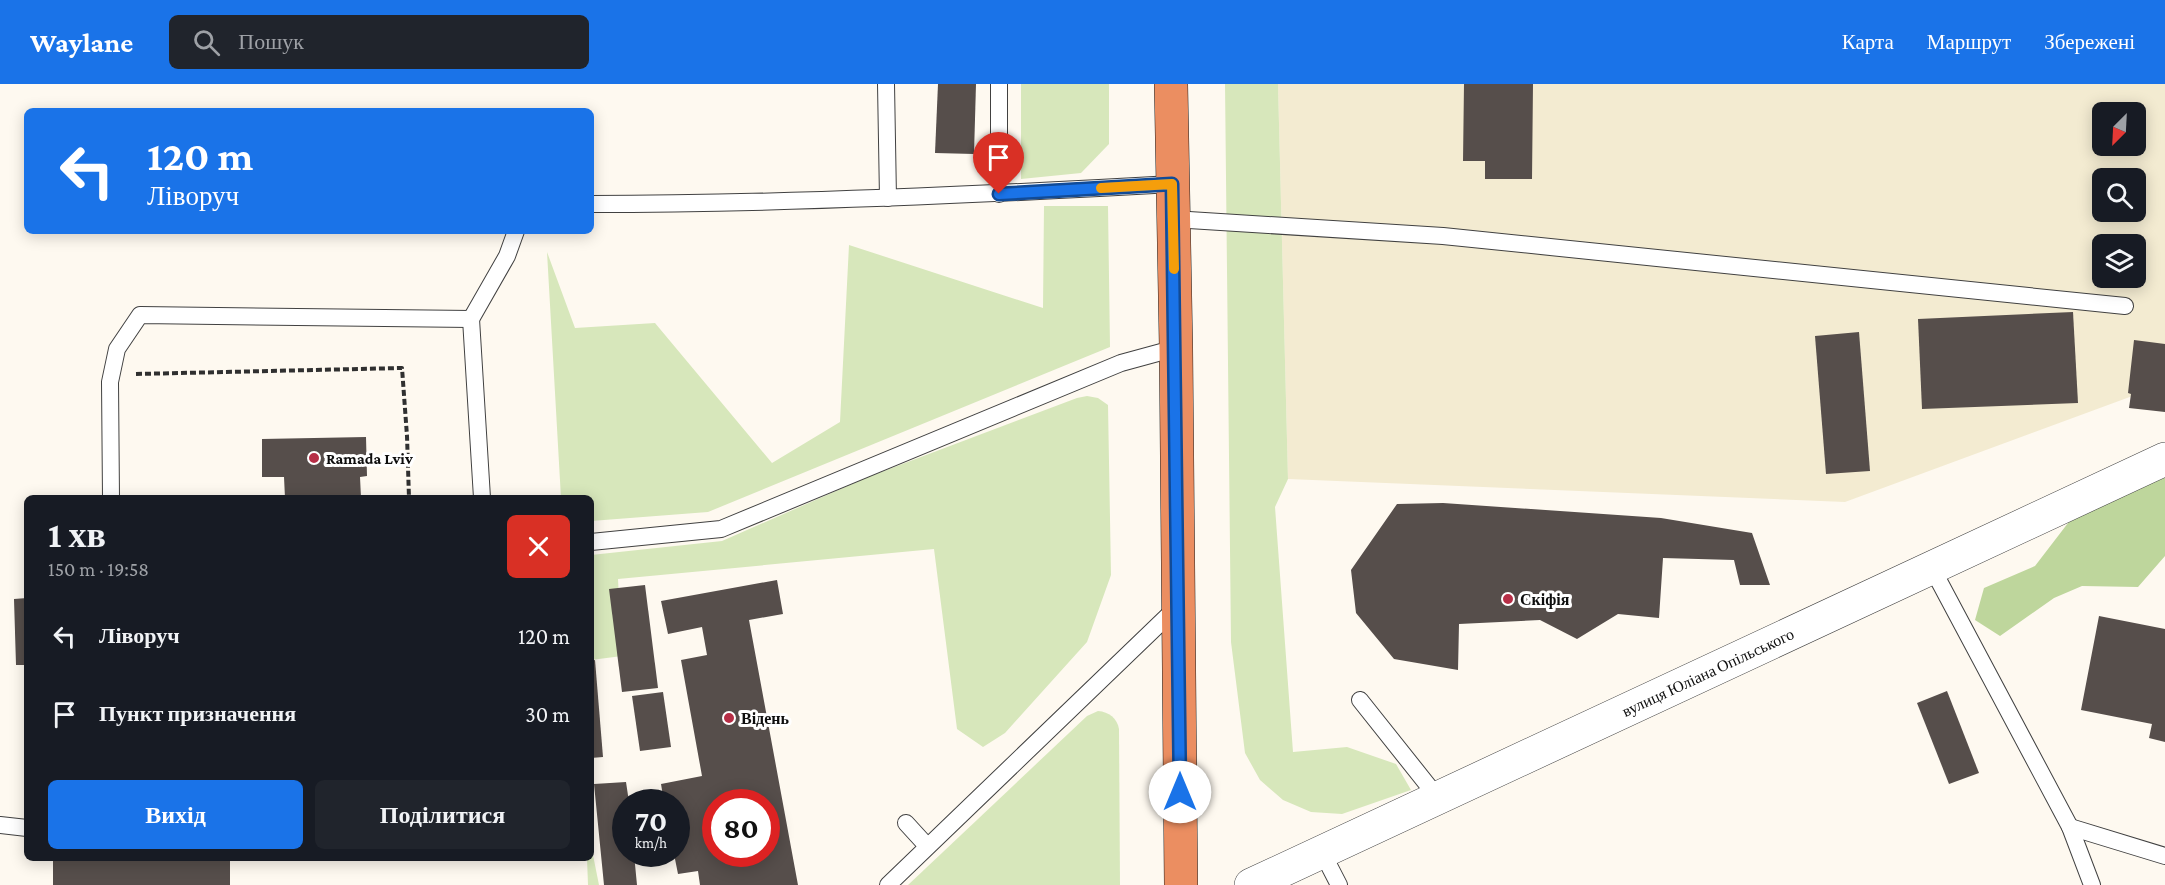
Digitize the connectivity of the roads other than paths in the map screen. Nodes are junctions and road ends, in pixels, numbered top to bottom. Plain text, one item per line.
1 (886, 84) edge
2 (999, 84) edge
3 (1171, 84) edge
4 (1172, 184) junction
5 (999, 194) junction
6 (888, 198) junction
7 (594, 204) edge
8 (1173, 219) junction
9 (515, 234) edge
10 (2125, 306) dead end
11 (471, 319) junction
12 (1176, 348) junction
13 (2165, 459) edge
14 (111, 495) edge
15 (482, 495) edge
16 (594, 542) edge
17 (1932, 568) junction
18 (1179, 604) junction
19 (1360, 700) dead end
20 (1438, 798) junction
21 (906, 823) dead end
22 (0, 825) edge
23 (2070, 827) junction
24 (24, 828) edge
25 (927, 846) junction
26 (1322, 852) junction
27 (2165, 856) edge
28 (888, 885) edge
29 (1181, 885) edge
30 (1251, 885) edge
31 (1339, 885) edge
32 (2092, 885) edge

1 - 6 lane
2 - 5 lane
3 - 4 highway
4 - 5 lane
4 - 8 highway
5 - 6 lane
6 - 7 lane
8 - 10 lane
8 - 12 highway
9 - 11 lane
11 - 14 lane
11 - 15 lane
12 - 16 lane
12 - 18 highway
13 - 17 street, вулиця Юліана Опільського
17 - 20 street, вулиця Юліана Опільського
17 - 23 lane
18 - 25 lane
18 - 29 highway
19 - 20 lane
20 - 26 street, вулиця Юліана Опільського
21 - 25 lane
22 - 24 lane
23 - 27 lane
23 - 32 lane
25 - 28 lane
26 - 30 street, вулиця Юліана Опільського
26 - 31 lane

